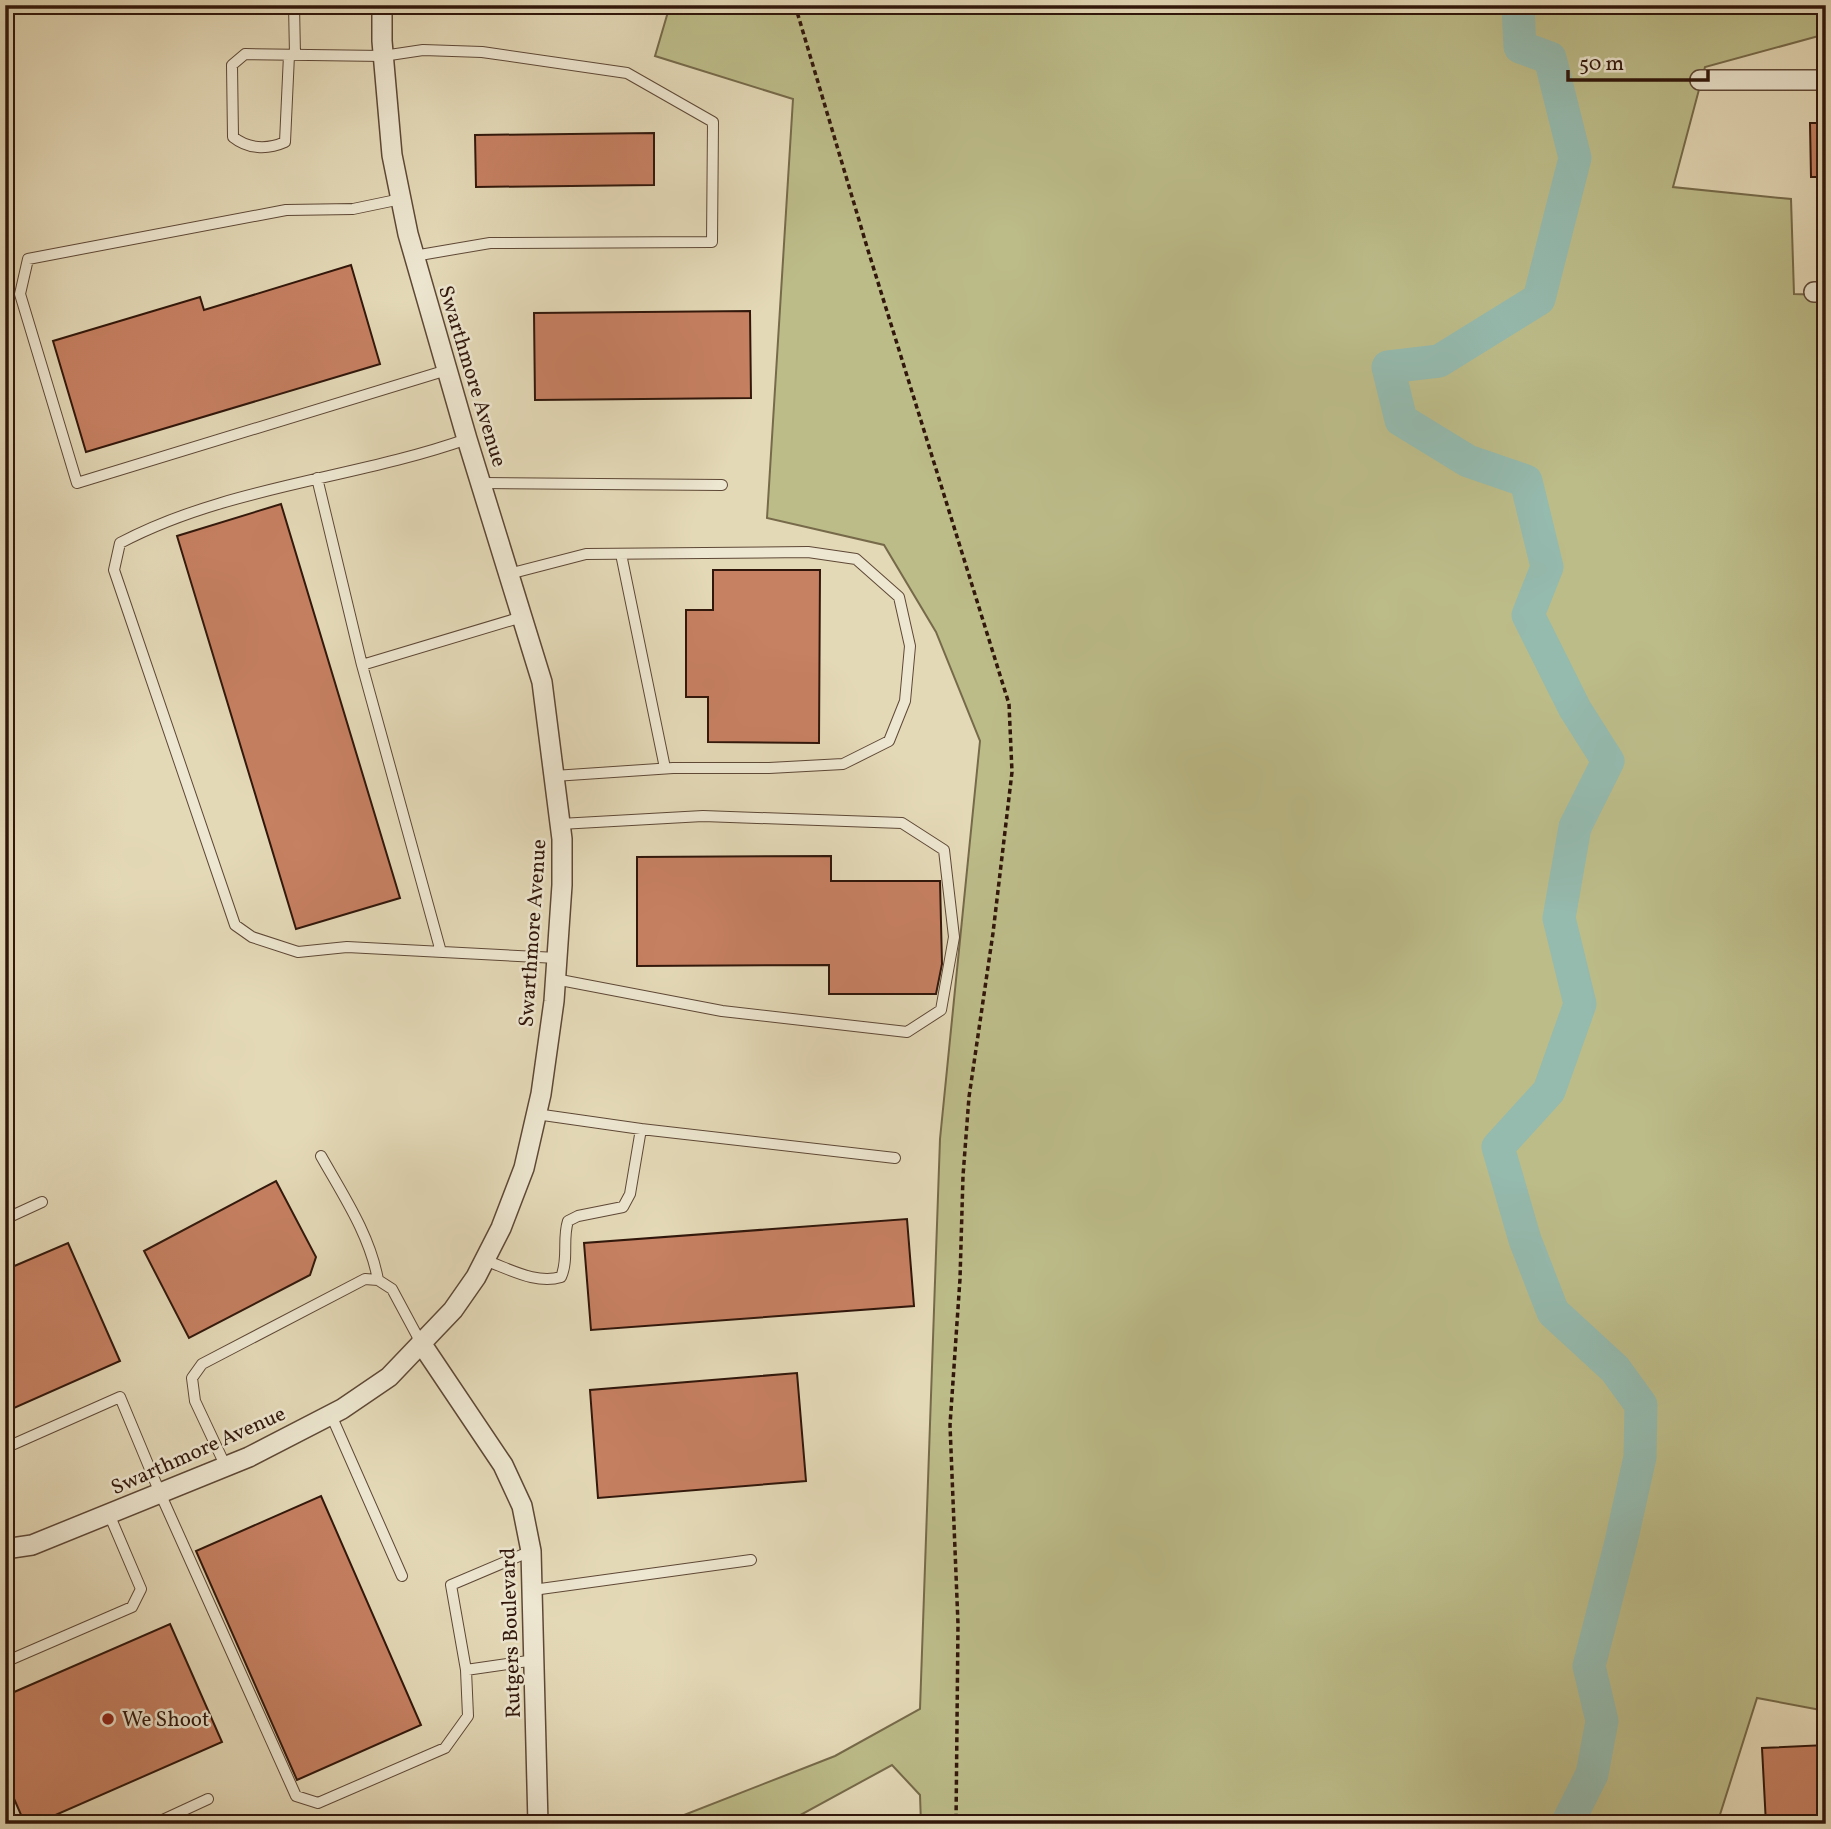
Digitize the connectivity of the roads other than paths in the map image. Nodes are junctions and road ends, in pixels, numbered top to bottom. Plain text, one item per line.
1 (294, 5) edge
2 (382, 5) edge
3 (292, 55) junction
4 (383, 56) junction
5 (1700, 80) dead end
6 (1826, 80) edge
7 (401, 199) junction
8 (414, 256) junction
9 (447, 370) junction
10 (467, 439) junction
11 (317, 478) junction
12 (481, 483) junction
13 (722, 485) dead end
14 (621, 554) junction
15 (509, 573) junction
16 (522, 617) junction
17 (362, 665) junction
18 (665, 768) junction
19 (554, 776) junction
20 (560, 824) junction
21 (441, 952) junction
22 (557, 958) junction
23 (555, 979) junction
24 (536, 1114) junction
25 (641, 1129) junction
26 (321, 1156) dead end
27 (895, 1158) dead end
28 (42, 1202) dead end
29 (5, 1219) edge
30 (484, 1260) junction
31 (378, 1280) junction
32 (421, 1343) junction
33 (331, 1415) junction
34 (5, 1448) edge
35 (226, 1467) junction
36 (160, 1493) junction
37 (109, 1514) junction
38 (5, 1549) edge
39 (531, 1551) junction
40 (751, 1560) dead end
41 (402, 1576) dead end
42 (533, 1590) junction
43 (535, 1660) junction
44 (5, 1662) edge
45 (466, 1670) junction
46 (208, 1799) dead end
47 (154, 1824) edge
48 (538, 1824) edge

1 - 3 lane
2 - 4 street, Swarthmore Avenue
3 - 3 lane
3 - 4 lane
4 - 7 street, Swarthmore Avenue
4 - 8 lane
5 - 6 street
7 - 8 street, Swarthmore Avenue
7 - 9 lane
8 - 9 street, Swarthmore Avenue
9 - 10 street, Swarthmore Avenue
10 - 11 lane
10 - 12 street, Swarthmore Avenue
11 - 17 lane
11 - 21 lane
12 - 13 lane
12 - 15 street, Swarthmore Avenue
14 - 15 lane
14 - 18 lane
14 - 18 lane
15 - 16 street, Swarthmore Avenue
16 - 17 lane
16 - 19 street, Swarthmore Avenue
17 - 21 lane
18 - 19 lane
19 - 20 street, Swarthmore Avenue
20 - 22 street, Swarthmore Avenue
20 - 23 lane
21 - 22 lane
22 - 23 street, Swarthmore Avenue
23 - 24 street, Swarthmore Avenue
24 - 25 lane
24 - 30 street, Swarthmore Avenue
25 - 27 lane
25 - 30 lane
26 - 31 lane
28 - 29 lane
30 - 32 street, Swarthmore Avenue
31 - 32 lane
31 - 35 lane
32 - 33 street, Swarthmore Avenue
32 - 39 street, Rutgers Boulevard
33 - 35 street, Swarthmore Avenue
33 - 41 lane
34 - 36 lane
35 - 36 street, Swarthmore Avenue
36 - 37 street, Swarthmore Avenue
36 - 45 lane
37 - 38 street, Swarthmore Avenue
37 - 44 lane
39 - 42 street, Rutgers Boulevard
39 - 45 lane
40 - 42 lane
42 - 43 street, Rutgers Boulevard
43 - 45 lane
43 - 48 street, Rutgers Boulevard
46 - 47 lane

